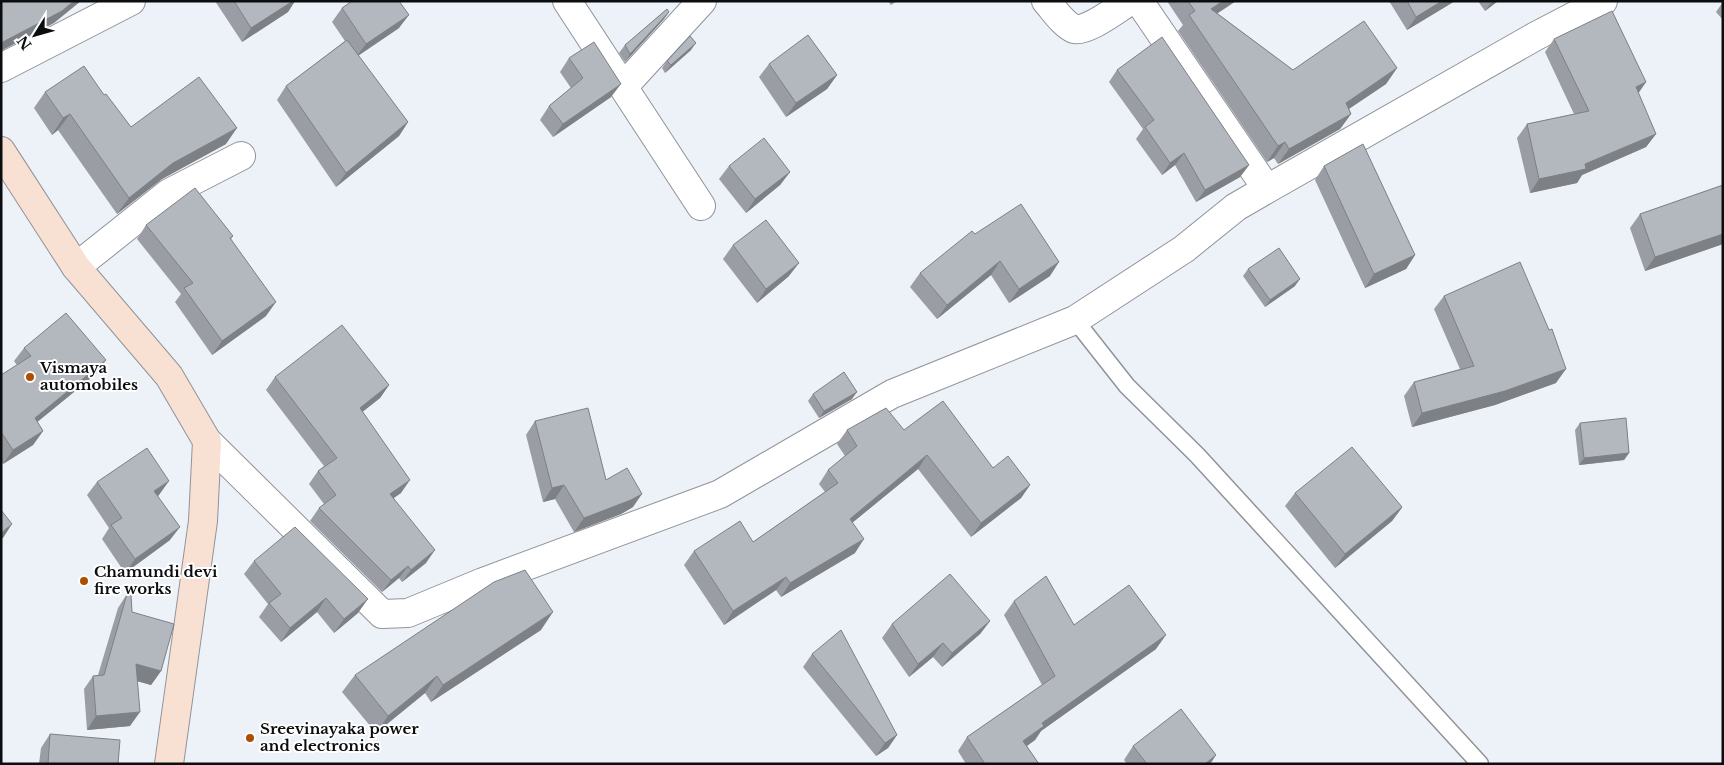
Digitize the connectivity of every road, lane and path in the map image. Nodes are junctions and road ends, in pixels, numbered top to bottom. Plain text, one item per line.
1 (131, 1) edge
2 (567, 1) edge
3 (702, 1) edge
4 (1046, 1) edge
5 (1130, 1) edge
6 (1139, 1) edge
7 (1603, 1) edge
8 (1, 68) edge
9 (624, 86) junction
10 (1, 152) edge
11 (241, 156) dead end
12 (1267, 189) junction
13 (700, 206) dead end
14 (76, 266) junction
15 (1075, 320) junction
16 (207, 442) junction
17 (169, 764) edge
18 (1480, 764) edge

1 - 8 street
2 - 9 street
3 - 9 street
4 - 5 street
6 - 12 street
7 - 12 street
9 - 13 street
10 - 14 main road
11 - 14 street
12 - 15 street
14 - 16 main road
15 - 16 street
15 - 18 lane
16 - 17 main road

